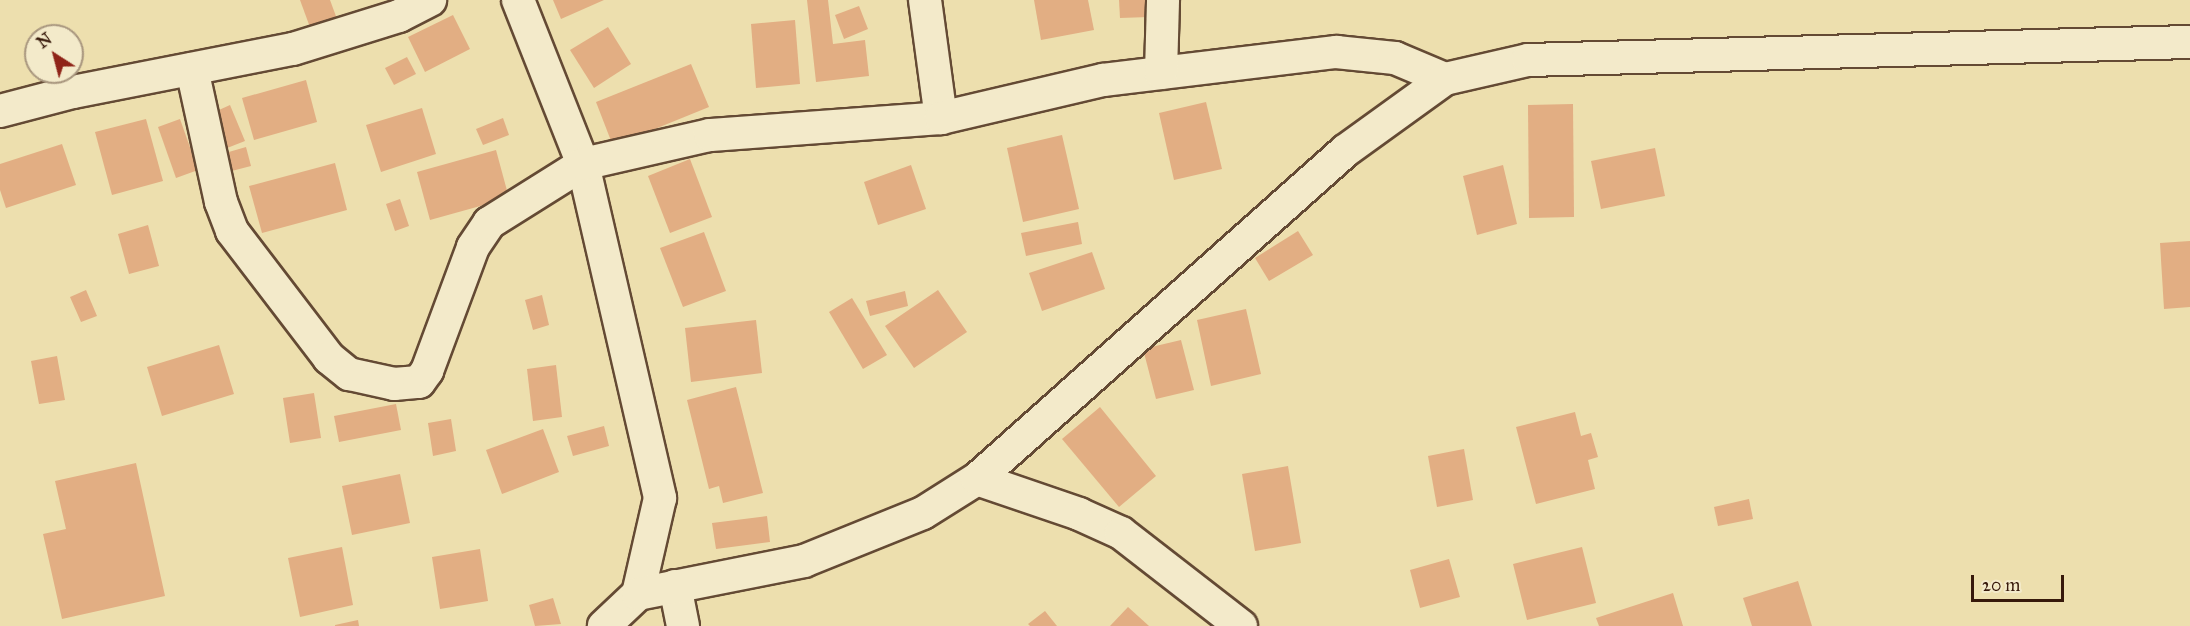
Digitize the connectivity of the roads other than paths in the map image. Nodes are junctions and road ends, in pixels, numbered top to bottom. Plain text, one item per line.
1 (430, 0) edge
2 (518, 0) edge
3 (925, 0) edge
4 (1163, 0) edge
5 (2190, 42) edge
6 (192, 69) junction
7 (1161, 73) junction
8 (1445, 80) junction
9 (0, 111) edge
10 (941, 118) junction
11 (583, 164) junction
12 (977, 479) junction
13 (675, 586) junction
14 (638, 594) junction
15 (604, 626) edge
16 (682, 626) edge
17 (1241, 626) edge

1 - 6 street
2 - 11 street
3 - 10 street
4 - 7 street
5 - 8 street
6 - 9 street
6 - 11 street
7 - 8 street
7 - 10 street
8 - 12 street
10 - 11 street
11 - 14 street
12 - 13 street
12 - 17 street
13 - 14 street
13 - 16 street
14 - 15 street

